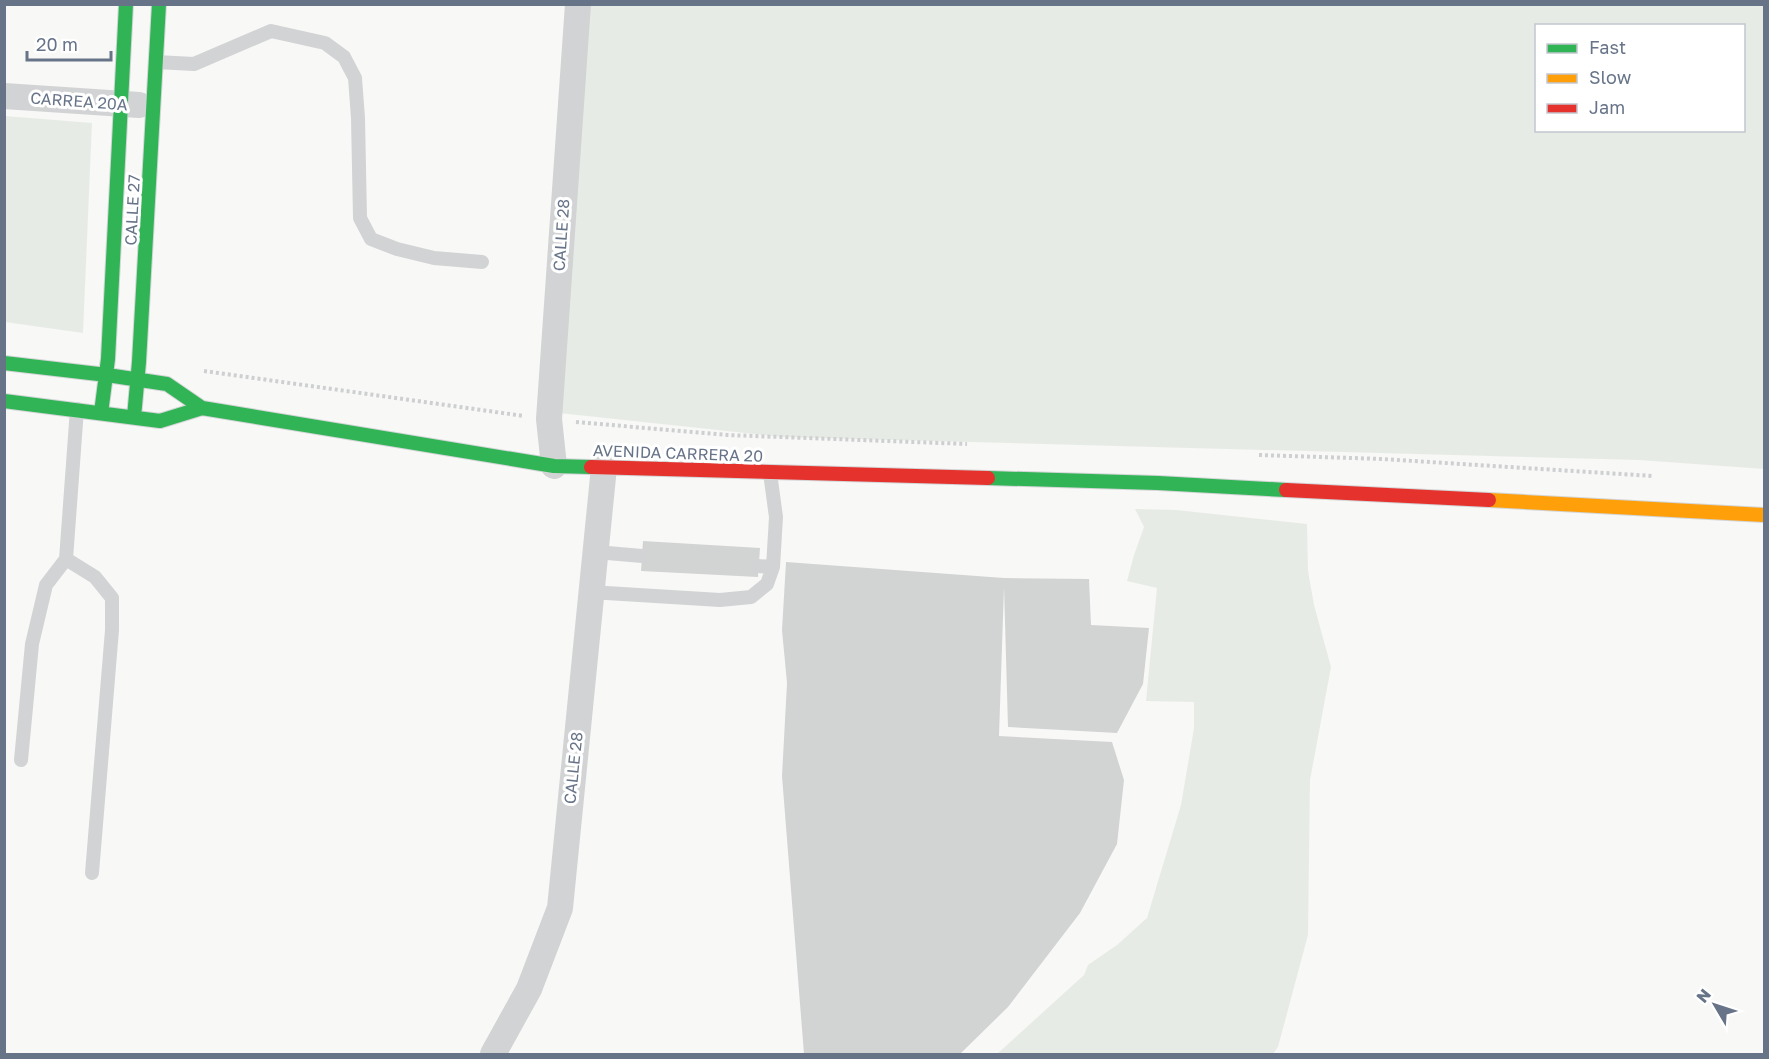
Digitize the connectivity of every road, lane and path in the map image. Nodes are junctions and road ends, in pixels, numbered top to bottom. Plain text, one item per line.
1 (126, 4) edge
2 (159, 4) edge
3 (578, 4) edge
4 (156, 62) junction
5 (4, 96) edge
6 (121, 102) junction
7 (154, 106) junction
8 (118, 178) junction
9 (150, 178) junction
10 (482, 262) dead end
11 (4, 363) edge
12 (198, 370) dead end
13 (107, 375) junction
14 (138, 379) junction
15 (4, 401) edge
16 (202, 408) junction
17 (77, 409) junction
18 (101, 413) junction
19 (134, 417) junction
20 (549, 419) junction
21 (974, 445) dead end
22 (1254, 455) dead end
23 (554, 466) junction
24 (604, 467) junction
25 (770, 472) junction
26 (1657, 476) dead end
27 (1764, 515) edge
28 (596, 552) junction
29 (642, 556) dead end
30 (66, 559) junction
31 (758, 566) dead end
32 (773, 567) junction
33 (590, 592) junction
34 (21, 760) dead end
35 (92, 873) dead end
36 (493, 1054) edge

1 - 6 street, CALLE 27
2 - 4 street, CALLE 27
3 - 20 street, CALLE 28
4 - 7 street, CALLE 27
4 - 10 lane
5 - 6 street, CARREA 20A
6 - 7 street, CARREA 20A
6 - 8 street, CALLE 27
7 - 9 street, CALLE 27
8 - 9 street
8 - 13 street, CALLE 27
9 - 14 street, CALLE 27
11 - 13 street, AVENIDA CARRERA 20
12 - 20 path
13 - 14 street, AVENIDA CARRERA 20
13 - 18 street, CALLE 27
14 - 16 street, AVENIDA CARRERA 20
14 - 19 street, CALLE 27
15 - 17 street, AVENIDA CARRERA 20
16 - 19 street, AVENIDA CARRERA 20
16 - 23 street, AVENIDA CARRERA 20
17 - 18 street, AVENIDA CARRERA 20
17 - 30 lane
18 - 19 street, AVENIDA CARRERA 20
20 - 21 path
20 - 23 street, CALLE 28
22 - 26 path
23 - 24 street, AVENIDA CARRERA 20
24 - 25 street, AVENIDA CARRERA 20
24 - 28 street, CALLE 28
25 - 27 street, AVENIDA CARRERA 20
25 - 32 lane
28 - 29 lane
28 - 33 street, CALLE 28
30 - 34 lane
30 - 35 lane
31 - 32 lane
32 - 33 lane
33 - 36 street, CALLE 28

